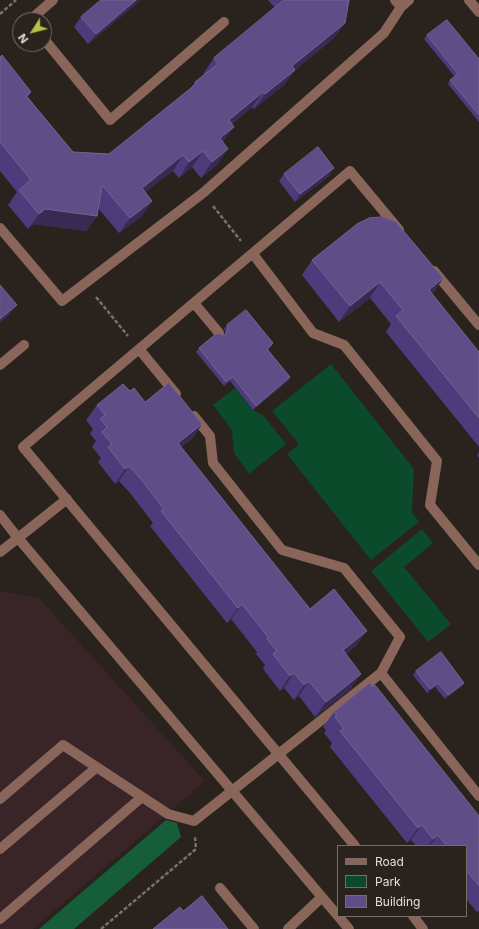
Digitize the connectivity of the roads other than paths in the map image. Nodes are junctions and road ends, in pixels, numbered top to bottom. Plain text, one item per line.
1 (54, 0) edge
2 (469, 0) edge
3 (402, 2) edge
4 (40, 12) edge
5 (479, 12) edge
6 (224, 22) dead end
7 (52, 49) edge
8 (0, 228) edge
9 (404, 236) edge
10 (253, 254) junction
11 (429, 266) edge
12 (194, 303) junction
13 (479, 325) edge
14 (219, 333) edge
15 (24, 345) dead end
16 (139, 349) junction
17 (0, 365) edge
18 (67, 499) junction
19 (0, 515) edge
20 (18, 538) junction
21 (0, 552) edge
22 (479, 565) edge
23 (381, 673) junction
24 (279, 755) junction
25 (97, 767) junction
26 (232, 791) junction
27 (479, 796) edge
28 (142, 797) junction
29 (0, 799) edge
30 (353, 845) edge
31 (0, 848) edge
32 (220, 888) dead end
33 (322, 897) junction
34 (337, 915) edge
35 (339, 917) edge
36 (414, 917) edge
37 (0, 919) edge
38 (254, 929) edge
39 (288, 929) edge
40 (349, 929) edge
41 (423, 929) edge

1 - 4 street
2 - 5 street
3 - 8 street
6 - 7 street
9 - 10 street
10 - 12 street
10 - 22 street
11 - 13 street
12 - 14 street
12 - 16 street
15 - 17 street
16 - 18 street
16 - 23 street
18 - 20 street
18 - 24 street
19 - 20 street
20 - 21 street
20 - 26 street
23 - 24 street
23 - 27 street
24 - 26 street
24 - 30 street
25 - 28 street
25 - 29 street
25 - 31 street
26 - 28 street
26 - 33 street
28 - 37 street
32 - 38 street
33 - 34 street
33 - 39 street
35 - 40 street
36 - 41 street

